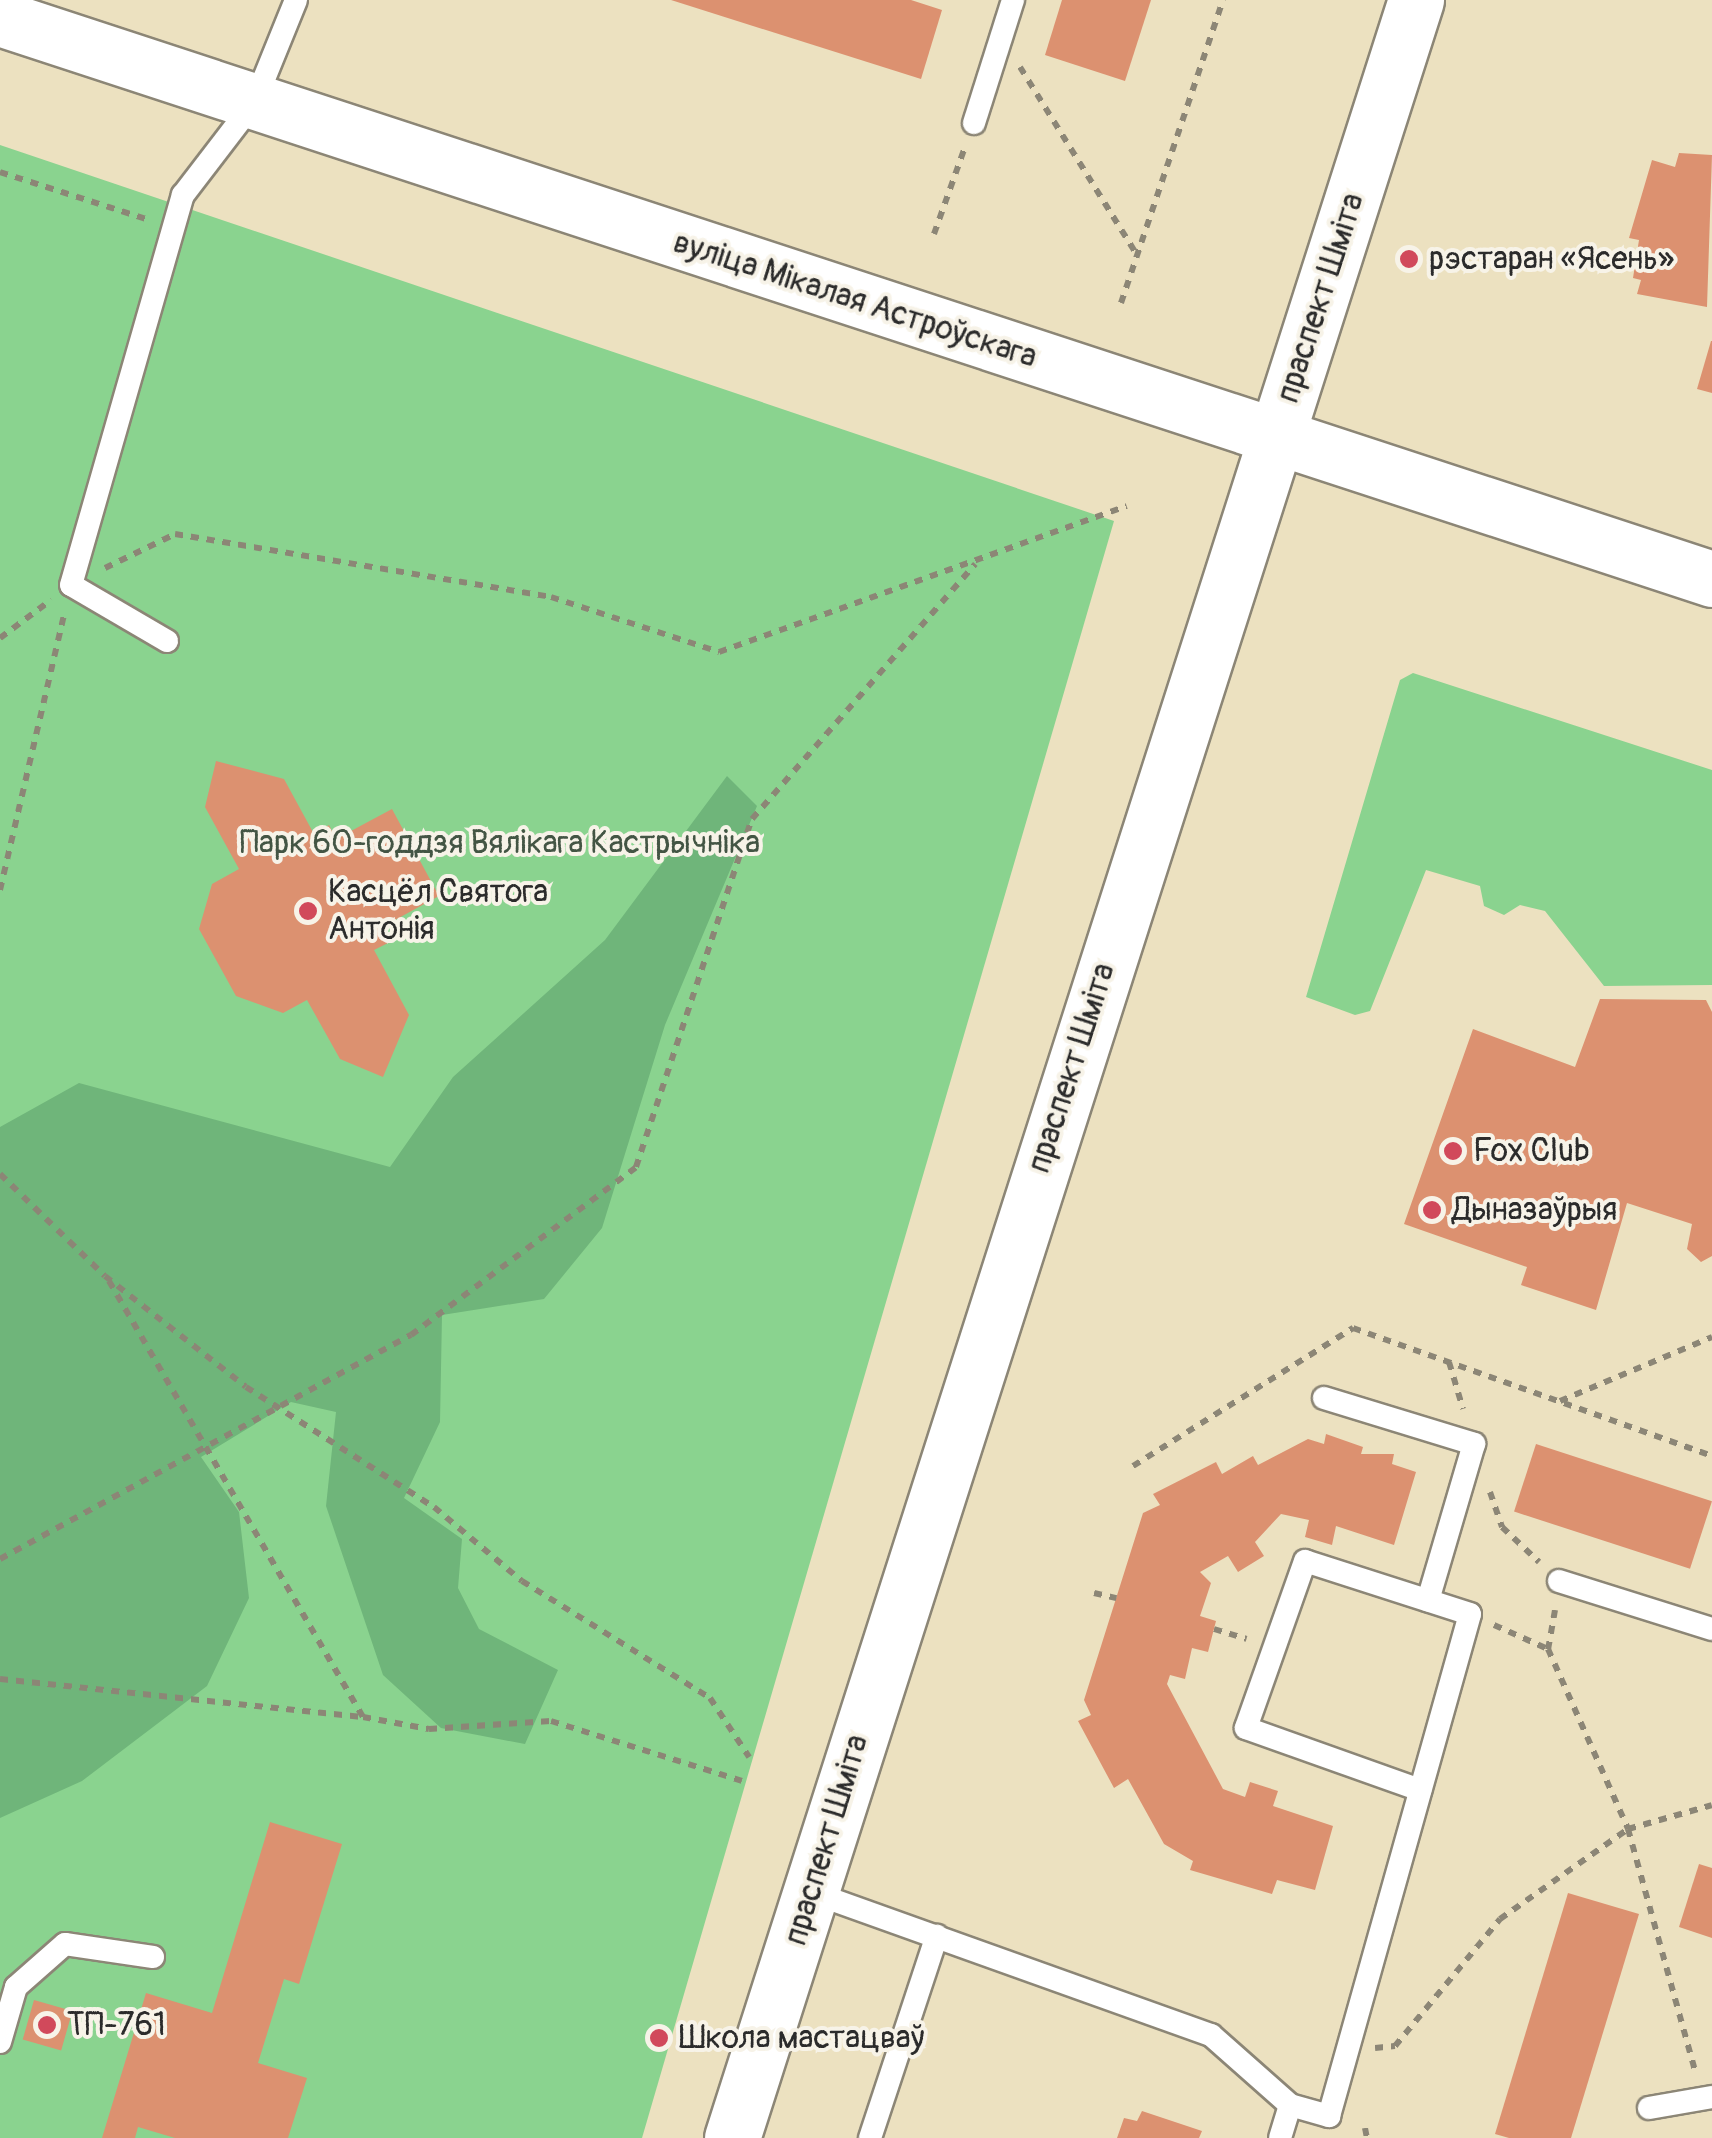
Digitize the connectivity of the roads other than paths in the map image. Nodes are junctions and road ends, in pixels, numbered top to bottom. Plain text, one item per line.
1 (296, 0) edge
2 (1416, 0) edge
3 (1010, 1) edge
4 (0, 18) edge
5 (255, 101) junction
6 (974, 123) road end
7 (1276, 437) junction
8 (1712, 580) edge
9 (167, 641) dead end
10 (1324, 1398) dead end
11 (1559, 1581) road end
12 (1428, 1600) junction
13 (1712, 1629) edge
14 (1420, 1790) junction
15 (811, 1892) junction
16 (937, 1936) junction
17 (152, 1957) dead end
18 (0, 2042) edge
19 (1707, 2098) edge
20 (1290, 2105) junction
21 (1648, 2108) dead end
22 (732, 2138) edge
23 (870, 2138) edge
24 (1280, 2138) edge

1 - 5 lane
2 - 7 main road, праспект Шміта
3 - 6 lane
4 - 5 main road, вуліца Мікалая Астроўскага
5 - 7 main road, вуліца Мікалая Астроўскага
5 - 9 lane
7 - 8 main road, вуліца Мікалая Астроўскага
7 - 15 main road, праспект Шміта
10 - 12 lane
11 - 13 lane
12 - 14 lane
12 - 14 lane
14 - 20 lane
15 - 16 lane
15 - 22 main road, праспект Шміта
16 - 20 lane
16 - 23 lane
17 - 18 lane
19 - 21 lane
20 - 24 lane

